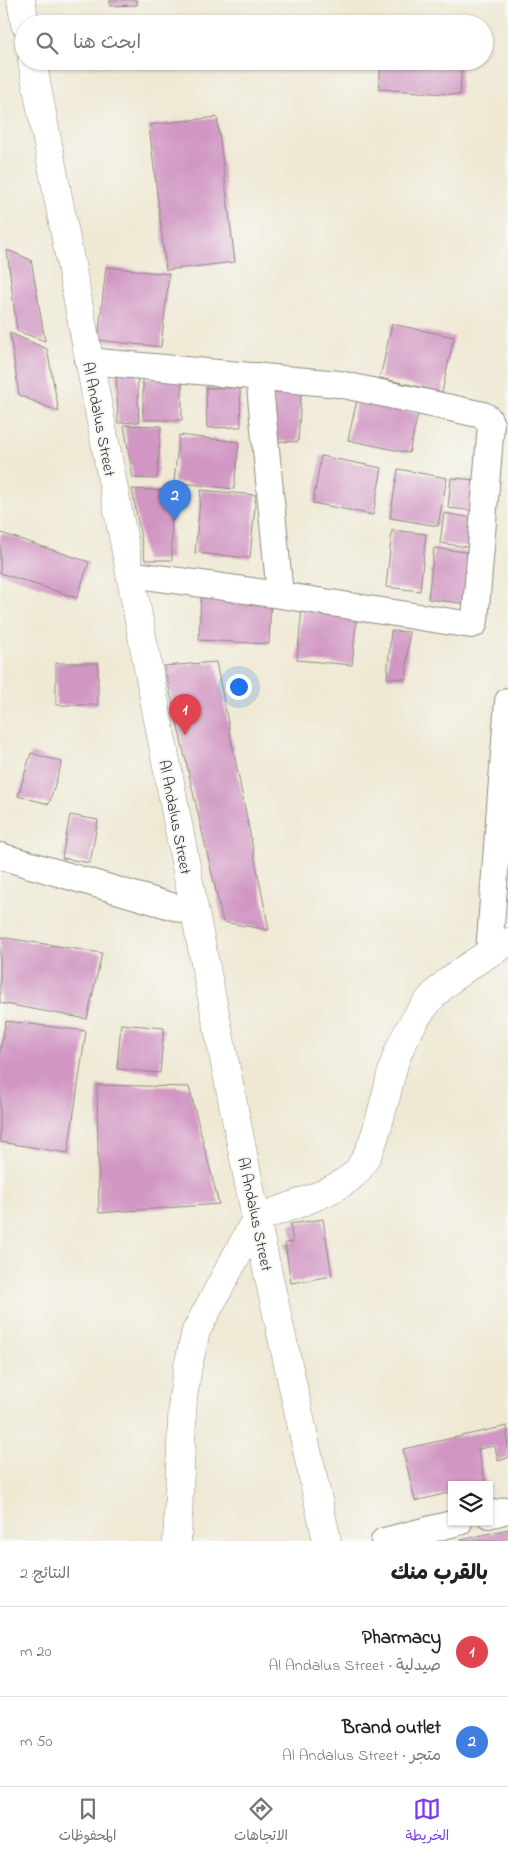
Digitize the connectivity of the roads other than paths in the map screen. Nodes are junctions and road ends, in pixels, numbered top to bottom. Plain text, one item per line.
1 (21, 0) edge
2 (24, 15) edge
3 (34, 70) edge
4 (88, 361) junction
5 (259, 376) junction
6 (130, 574) junction
7 (280, 595) junction
8 (508, 701) edge
9 (0, 856) edge
10 (195, 913) junction
11 (499, 947) edge
12 (256, 1219) junction
13 (508, 1510) edge
14 (493, 1514) edge
15 (448, 1525) edge
16 (176, 1541) edge
17 (327, 1541) edge
18 (384, 1541) edge

1 - 2 main road
3 - 4 main road, Al Andalus Street
4 - 5 street
4 - 6 main road, Al Andalus Street
5 - 7 street
5 - 7 street
6 - 7 street
6 - 10 main road, Al Andalus Street
8 - 11 street
9 - 10 street
10 - 12 main road, Al Andalus Street
11 - 12 main road
12 - 16 main road
12 - 17 main road, Al Andalus Street
13 - 14 street
15 - 18 street

